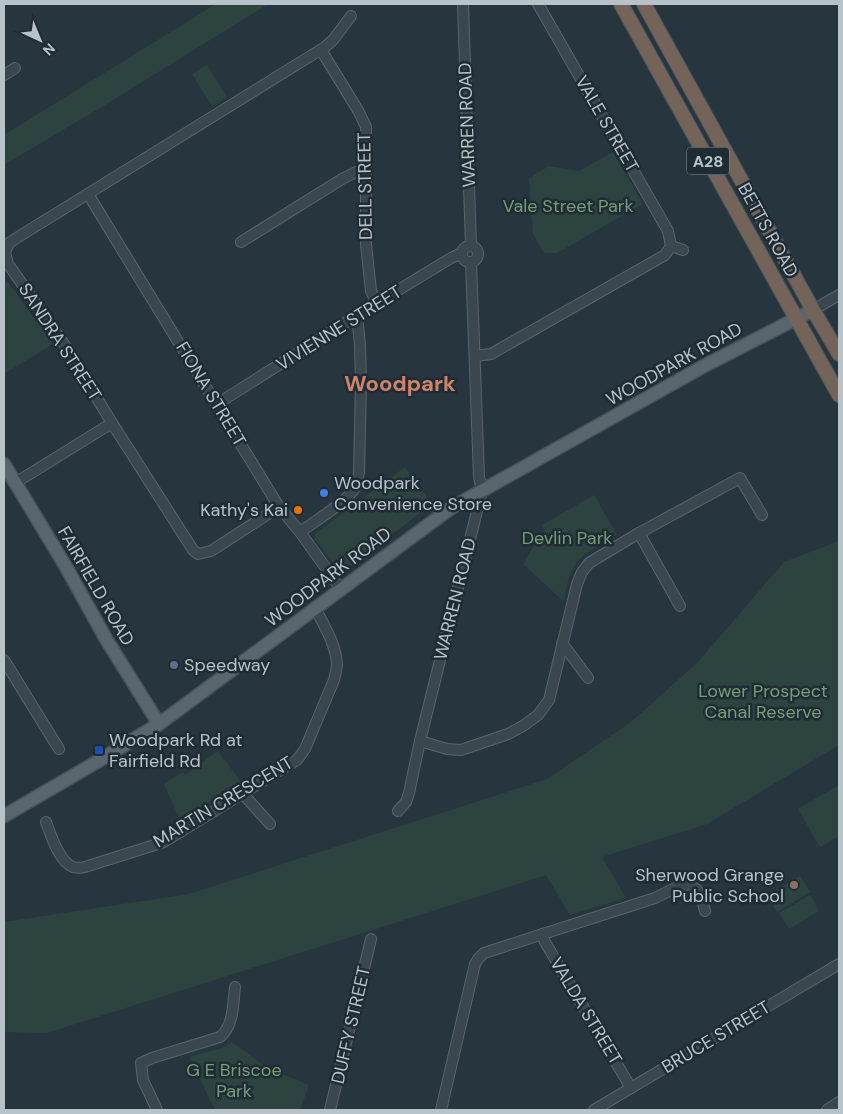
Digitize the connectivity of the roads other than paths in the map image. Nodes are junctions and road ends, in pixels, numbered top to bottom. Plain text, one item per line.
1 (463, 4) edge
2 (538, 4) edge
3 (621, 4) edge
4 (644, 4) edge
5 (351, 16) dead end
6 (321, 50) junction
7 (15, 68) dead end
8 (4, 75) edge
9 (366, 171) junction
10 (88, 194) junction
11 (240, 242) dead end
12 (471, 246) junction
13 (670, 246) junction
14 (684, 250) dead end
15 (462, 254) junction
16 (471, 262) junction
17 (839, 295) edge
18 (377, 304) junction
19 (813, 310) junction
20 (357, 315) junction
21 (796, 318) junction
22 (839, 354) edge
23 (475, 356) junction
24 (839, 395) edge
25 (217, 404) junction
26 (112, 423) junction
27 (4, 464) edge
28 (15, 483) junction
29 (482, 491) junction
30 (279, 507) junction
31 (762, 515) dead end
32 (300, 532) junction
33 (639, 533) junction
34 (341, 589) junction
35 (680, 606) dead end
36 (315, 608) junction
37 (562, 643) junction
38 (4, 660) edge
39 (588, 678) dead end
40 (159, 724) junction
41 (420, 741) junction
42 (59, 749) dead end
43 (243, 794) junction
44 (398, 811) dead end
45 (4, 816) edge
46 (46, 822) dead end
47 (270, 824) dead end
48 (705, 911) dead end
49 (542, 934) junction
50 (371, 939) dead end
51 (839, 964) edge
52 (235, 987) dead end
53 (631, 1088) junction
54 (839, 1102) edge
55 (157, 1110) edge
56 (330, 1110) edge
57 (441, 1110) edge
58 (594, 1110) edge
59 (827, 1110) edge

1 - 12 street, WARREN ROAD
2 - 13 street, VALE STREET
3 - 21 highway, BETTS ROAD / A28
4 - 19 highway, BETTS ROAD / A28
5 - 6 street, SANDRA STREET
6 - 9 street, DELL STREET
6 - 10 street, SANDRA STREET
7 - 8 street
9 - 11 street
9 - 18 street, DELL STREET
10 - 25 street, FIONA STREET
10 - 26 street, SANDRA STREET
12 - 15 street
12 - 16 street
13 - 14 street
13 - 23 street
15 - 16 street
15 - 18 street, VIVIENNE STREET
16 - 23 street, WARREN ROAD
17 - 19 street, WOODPARK ROAD
18 - 20 street, VIVIENNE STREET
19 - 21 main road, WOODPARK ROAD
19 - 22 highway, BETTS ROAD / A28
20 - 25 street, VIVIENNE STREET
20 - 32 street
21 - 24 highway, BETTS ROAD / A28
21 - 29 main road, WOODPARK ROAD
23 - 29 street, WARREN ROAD
25 - 30 street, FIONA STREET
26 - 28 street
26 - 30 street, SANDRA STREET
27 - 28 main road, FAIRFIELD ROAD
28 - 40 main road, FAIRFIELD ROAD
29 - 34 main road, WOODPARK ROAD
29 - 41 street, WARREN ROAD
30 - 32 street, FIONA STREET
31 - 33 street
32 - 34 street, FIONA STREET
33 - 35 street
33 - 37 street
34 - 36 main road, WOODPARK ROAD
36 - 40 main road, WOODPARK ROAD
36 - 43 street, MARTIN CRESCENT
37 - 39 street
37 - 41 street
38 - 42 street
40 - 45 main road, WOODPARK ROAD
41 - 44 street, WARREN ROAD
43 - 46 street, MARTIN CRESCENT
43 - 47 street
48 - 49 street
49 - 53 street, VALDA STREET
49 - 57 street
50 - 56 street, DUFFY STREET
51 - 53 street, BRUCE STREET
52 - 55 street
53 - 58 street, BRUCE STREET
54 - 59 street

